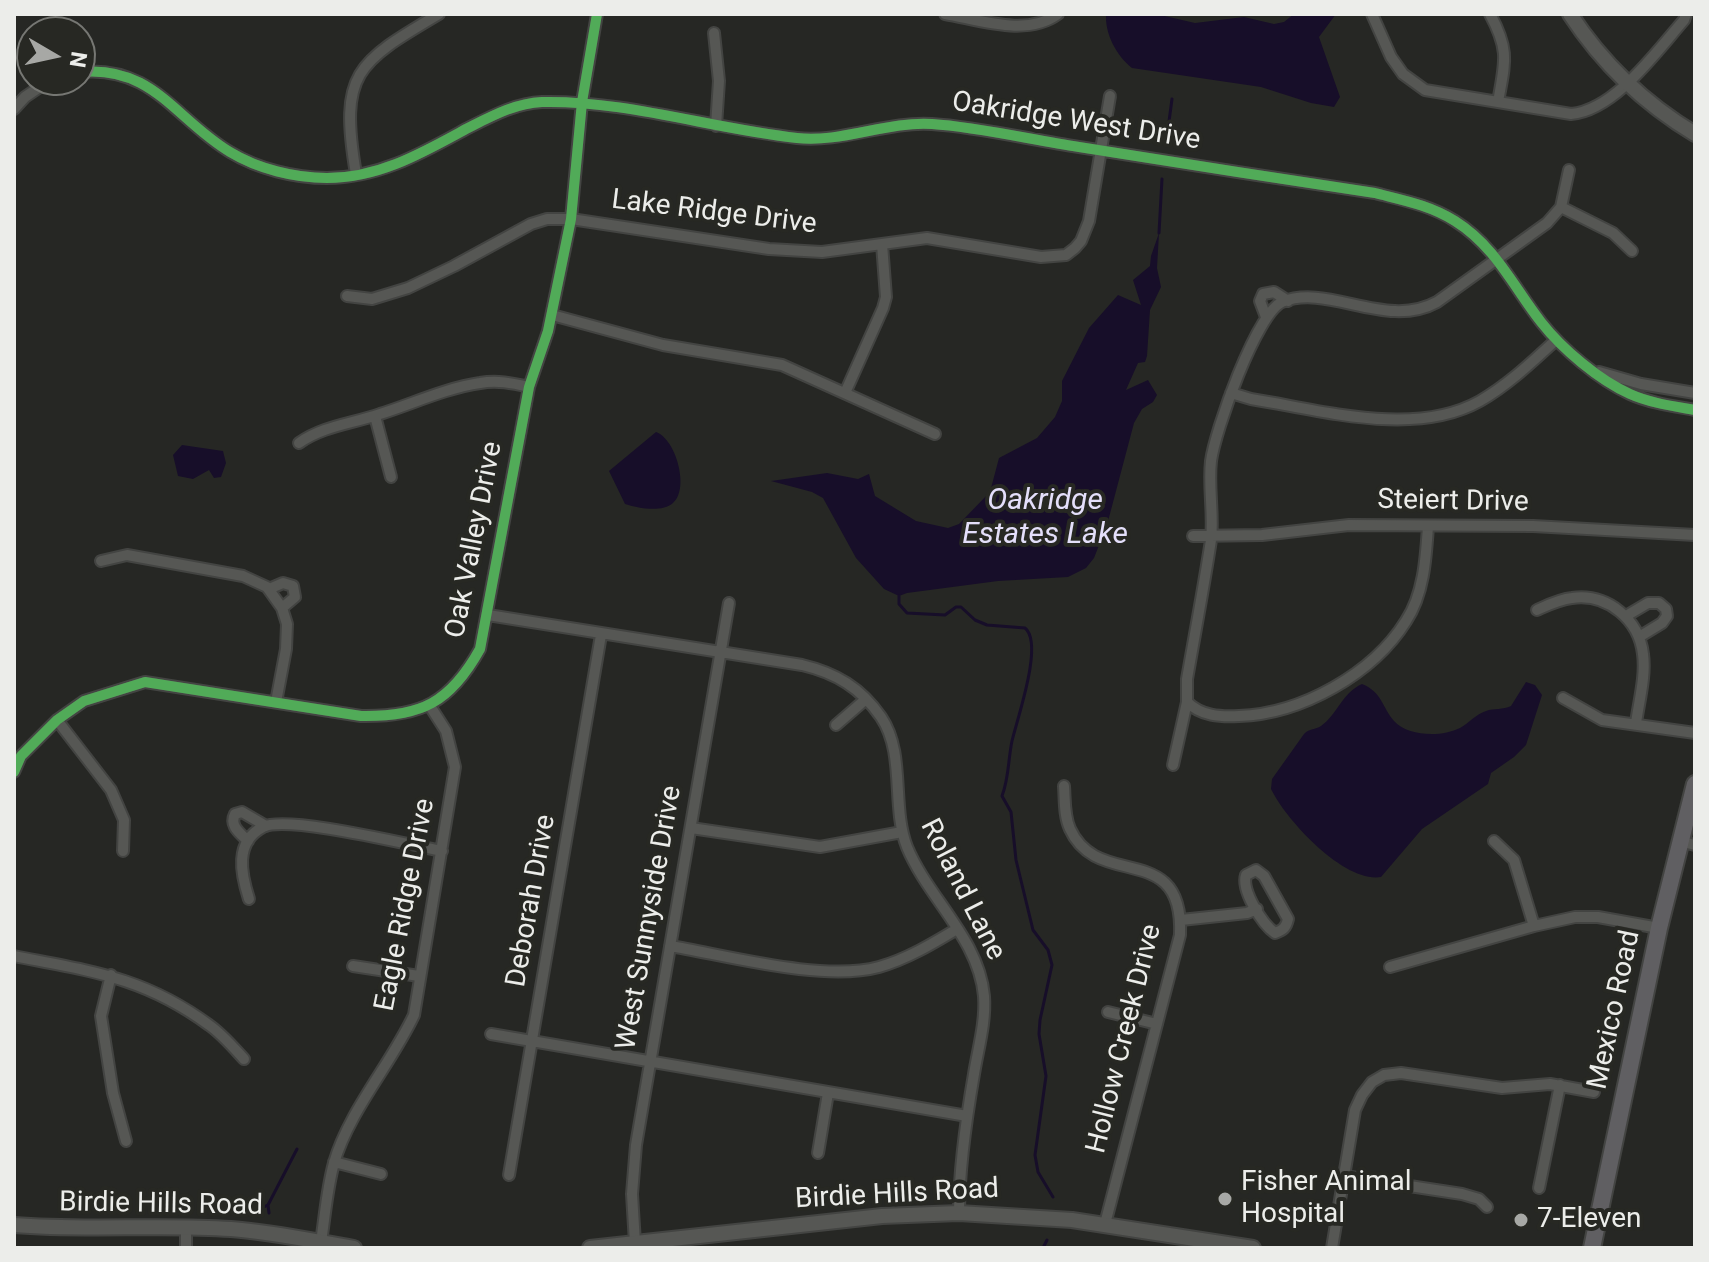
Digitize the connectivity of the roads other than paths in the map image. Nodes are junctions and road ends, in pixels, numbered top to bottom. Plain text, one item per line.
1 (439, 14) edge
2 (597, 14) edge
3 (945, 14) edge
4 (1058, 14) edge
5 (1372, 14) edge
6 (1490, 14) edge
7 (1570, 14) edge
8 (1686, 14) edge
9 (714, 33) dead end
10 (96, 72) edge
11 (1627, 83) junction
12 (1110, 96) dead end
13 (582, 102) junction
14 (1498, 102) junction
15 (716, 126) junction
16 (1695, 134) edge
17 (1100, 151) junction
18 (1569, 170) dead end
19 (356, 174) junction
20 (1561, 207) junction
21 (571, 219) junction
22 (882, 244) junction
23 (1632, 251) dead end
24 (1498, 258) junction
25 (347, 296) dead end
26 (1288, 301) junction
27 (552, 315) junction
28 (1266, 317) junction
29 (1556, 340) junction
30 (1594, 370) junction
31 (529, 387) junction
32 (845, 393) junction
33 (1231, 393) junction
34 (1695, 393) edge
35 (1695, 410) edge
36 (375, 416) junction
37 (935, 434) dead end
38 (299, 443) dead end
39 (391, 477) dead end
40 (1428, 526) junction
41 (1695, 535) edge
42 (1193, 536) dead end
43 (1212, 536) junction
44 (101, 561) dead end
45 (269, 589) junction
46 (729, 603) dead end
47 (282, 608) junction
48 (1537, 610) dead end
49 (488, 615) junction
50 (1626, 616) junction
51 (601, 635) junction
52 (1639, 637) junction
53 (720, 652) junction
54 (1563, 698) dead end
55 (866, 699) junction
56 (276, 702) junction
57 (1187, 702) junction
58 (430, 706) junction
59 (57, 720) junction
60 (1636, 723) junction
61 (836, 725) dead end
62 (1695, 733) edge
63 (1173, 765) dead end
64 (14, 772) edge
65 (1695, 784) edge
66 (1064, 786) dead end
67 (266, 826) junction
68 (691, 828) junction
69 (902, 832) junction
70 (248, 841) junction
71 (1494, 841) dead end
72 (1687, 843) edge
73 (123, 851) dead end
74 (442, 851) junction
75 (249, 899) dead end
76 (1257, 909) junction
77 (1181, 920) junction
78 (1534, 926) junction
79 (1659, 928) junction
80 (957, 929) junction
81 (670, 946) junction
82 (14, 956) edge
83 (353, 966) dead end
84 (1390, 967) dead end
85 (111, 975) junction
86 (419, 976) junction
87 (1108, 1012) dead end
88 (1157, 1024) junction
89 (491, 1034) dead end
90 (532, 1042) junction
91 (244, 1059) dead end
92 (650, 1062) junction
93 (1560, 1085) junction
94 (1594, 1092) dead end
95 (828, 1093) junction
96 (967, 1116) junction
97 (126, 1141) dead end
98 (818, 1153) dead end
99 (334, 1162) junction
100 (381, 1174) dead end
101 (509, 1175) dead end
102 (1344, 1176) junction
103 (1539, 1188) dead end
104 (1487, 1207) dead end
105 (959, 1213) junction
106 (1105, 1224) junction
107 (14, 1225) edge
108 (186, 1227) junction
109 (321, 1242) junction
110 (702, 1242) edge
111 (635, 1243) junction
112 (1215, 1245) edge
113 (186, 1248) edge
114 (354, 1248) edge
115 (590, 1248) edge
116 (1253, 1248) edge
117 (1332, 1248) edge
118 (1593, 1248) edge

1 - 19 street
2 - 13 street, Oak Valley Drive
3 - 4 street
5 - 14 street
6 - 14 street
7 - 11 main road
8 - 11 street
9 - 15 street
10 - 19 street, Oakridge West Drive
11 - 14 street
11 - 16 main road
12 - 17 street, Lake Ridge Drive
13 - 15 street, Oakridge West Drive
13 - 19 street, Oakridge West Drive
13 - 21 street, Oak Valley Drive
15 - 17 street, Oakridge West Drive
17 - 22 street, Lake Ridge Drive
17 - 24 street, Oakridge West Drive
18 - 20 street
20 - 23 street
20 - 24 street
21 - 22 street, Lake Ridge Drive
21 - 25 street, Lake Ridge Drive
21 - 27 street, Oak Valley Drive
22 - 32 street
24 - 26 street
24 - 29 street, Oakridge West Drive
26 - 28 street
26 - 28 street
27 - 31 street, Oak Valley Drive
27 - 32 street
28 - 33 street
29 - 30 street, Oakridge West Drive
29 - 33 street
30 - 34 street, Oakridge West Drive
30 - 35 street, Oakridge West Drive
31 - 36 street
31 - 49 street, Oak Valley Drive
32 - 37 street
33 - 43 street
36 - 38 street
36 - 39 street
40 - 41 street, Steiert Drive
40 - 43 street, Steiert Drive
40 - 57 street
42 - 43 street, Steiert Drive
43 - 57 street
44 - 45 street
45 - 47 street
45 - 47 street
46 - 53 street, West Sunnyside Drive
47 - 56 street
48 - 50 street
49 - 51 street, Roland Lane
49 - 58 street, Oak Valley Drive
50 - 52 street
50 - 52 street
51 - 53 street, Roland Lane
51 - 90 street, Deborah Drive
52 - 60 street
53 - 55 street, Roland Lane
53 - 68 street, West Sunnyside Drive
54 - 60 street
55 - 61 street
55 - 69 street, Roland Lane
56 - 58 street, Oak Valley Drive
56 - 59 street, Oak Valley Drive
57 - 63 street
58 - 74 street, Eagle Ridge Drive
59 - 64 street, Oak Valley Drive
59 - 73 street
60 - 62 street
65 - 72 main road, Mexico Road
66 - 77 street, Hollow Creek Drive
67 - 70 street
67 - 70 street
67 - 74 street
68 - 69 street
68 - 81 street, West Sunnyside Drive
69 - 80 street, Roland Lane
70 - 75 street
71 - 78 street
72 - 79 main road, Mexico Road
74 - 86 street, Eagle Ridge Drive
76 - 76 street
76 - 77 street
77 - 88 street, Hollow Creek Drive
78 - 79 street
78 - 84 street
79 - 118 main road, Mexico Road
80 - 81 street
80 - 96 street, Roland Lane
81 - 92 street, West Sunnyside Drive
82 - 85 street
83 - 86 street
85 - 91 street
85 - 97 street
86 - 99 street, Eagle Ridge Drive
87 - 88 street
88 - 106 street, Hollow Creek Drive
89 - 90 street
90 - 92 street
90 - 101 street, Deborah Drive
92 - 95 street
92 - 111 street, West Sunnyside Drive
93 - 94 street
93 - 102 street
93 - 103 street
95 - 96 street
95 - 98 street
96 - 105 street, Roland Lane
99 - 100 street
99 - 109 street, Eagle Ridge Drive
102 - 104 street
102 - 117 street
105 - 106 main road, Birdie Hills Road
105 - 110 main road, Birdie Hills Road
106 - 112 main road, Birdie Hills Road
107 - 108 main road, Birdie Hills Road
108 - 109 main road, Birdie Hills Road
108 - 113 street
109 - 114 main road, Birdie Hills Road
110 - 111 main road, Birdie Hills Road
111 - 115 main road, Birdie Hills Road
112 - 116 main road, Birdie Hills Road

